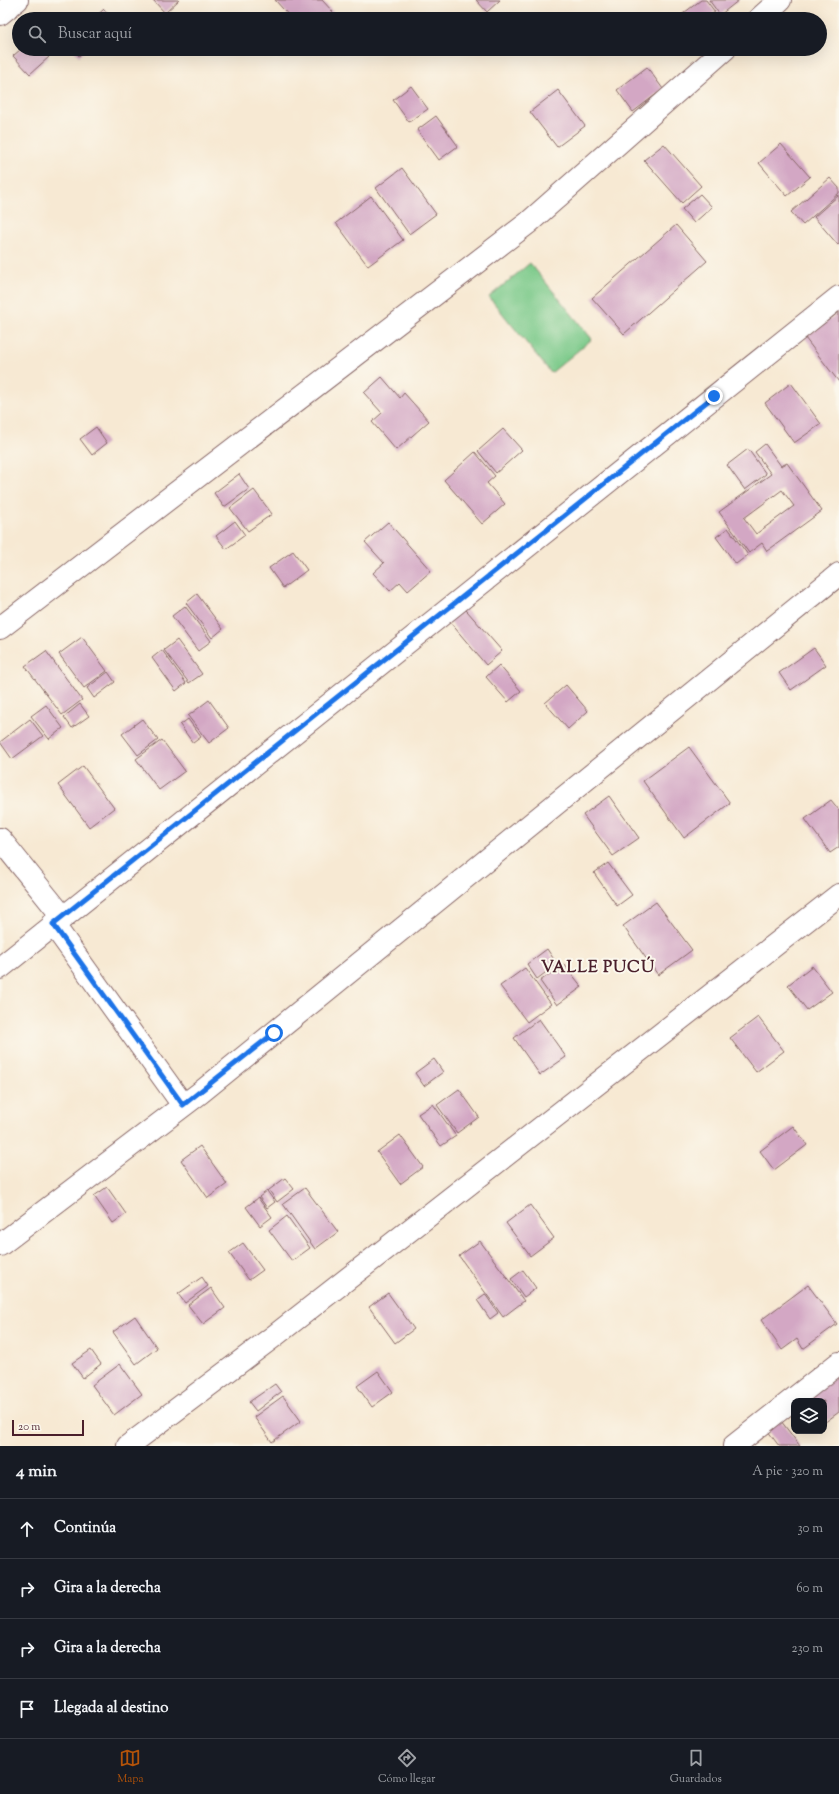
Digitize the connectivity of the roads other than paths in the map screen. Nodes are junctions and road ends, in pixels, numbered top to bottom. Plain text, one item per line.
1 (17, 0) edge
2 (780, 0) edge
3 (767, 12) edge
4 (0, 14) edge
5 (717, 56) edge
6 (839, 297) edge
7 (839, 574) edge
8 (0, 628) edge
9 (0, 839) edge
10 (839, 895) edge
11 (58, 920) junction
12 (0, 968) edge
13 (183, 1105) junction
14 (0, 1244) edge
15 (839, 1363) edge
16 (128, 1446) edge
17 (734, 1446) edge

1 - 4 street
2 - 3 street
5 - 8 street
6 - 11 street
7 - 13 street
9 - 11 street
10 - 16 street
11 - 12 street
11 - 13 street
13 - 14 street
15 - 17 street

